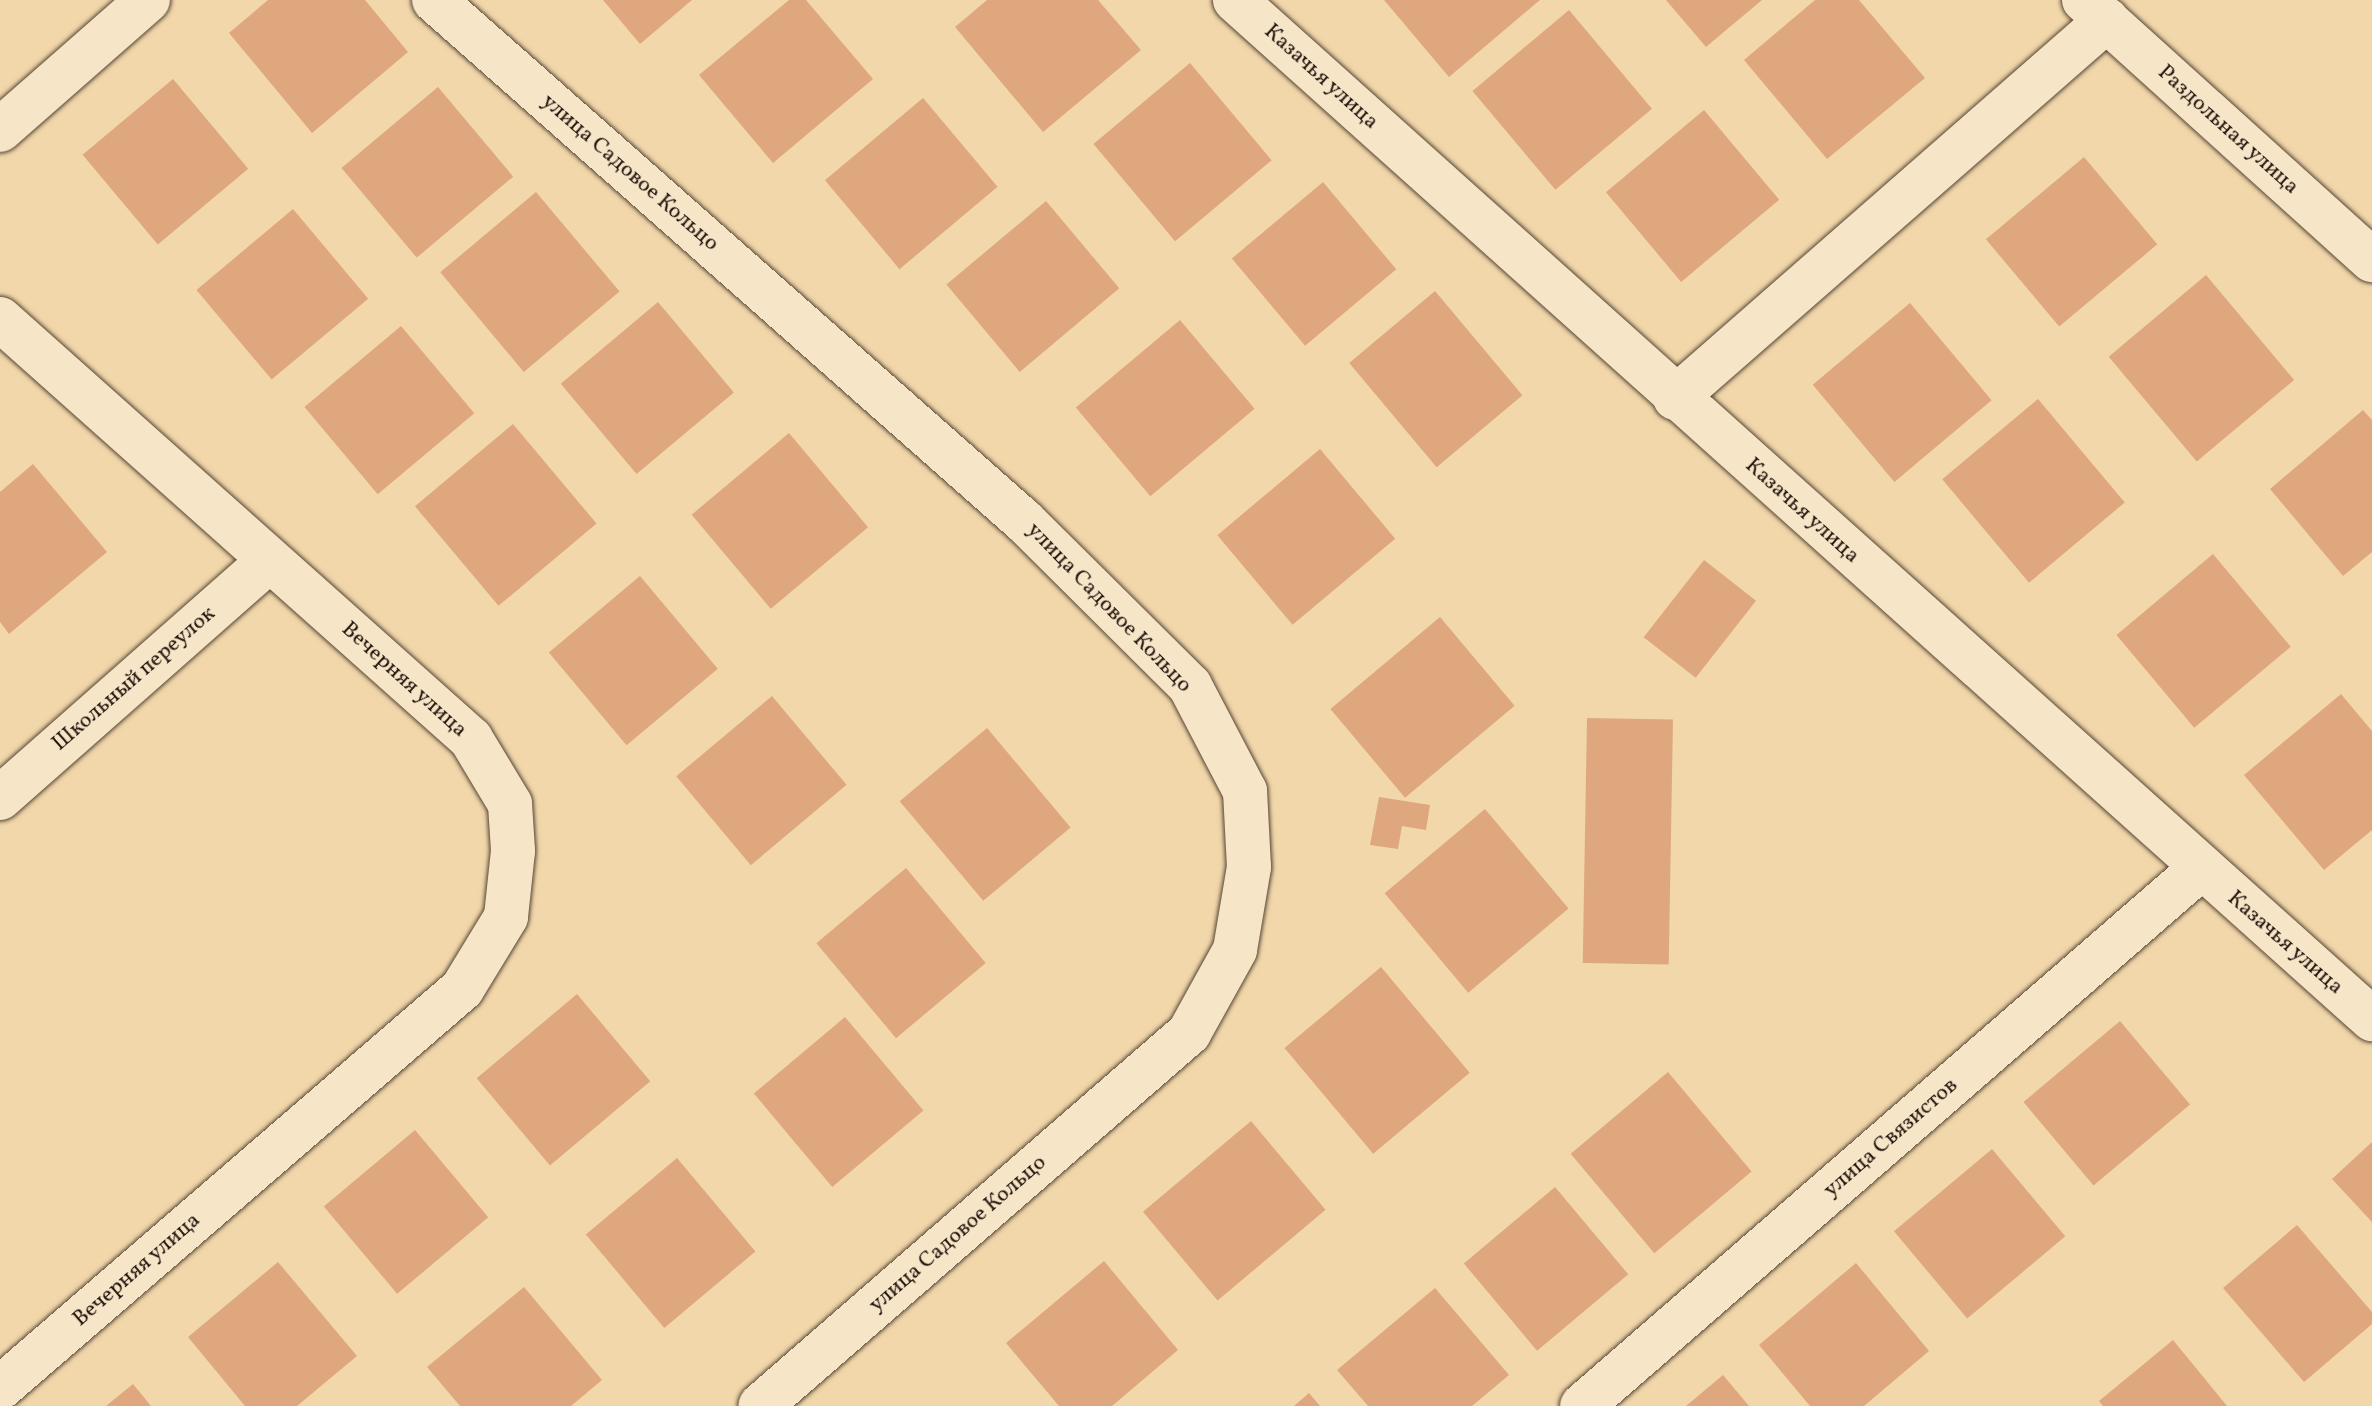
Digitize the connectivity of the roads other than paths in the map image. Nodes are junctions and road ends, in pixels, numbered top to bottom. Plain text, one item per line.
1 (148, 0) edge
2 (434, 0) edge
3 (1235, 0) edge
4 (2096, 10) edge
5 (0, 130) edge
6 (2372, 260) edge
7 (0, 319) edge
8 (1675, 398) junction
9 (269, 561) junction
10 (0, 798) edge
11 (2200, 869) junction
12 (2372, 1019) edge
13 (0, 1388) edge
14 (760, 1406) edge
15 (1582, 1406) edge

1 - 5 street
2 - 14 street, улица Садовое Кольцо
3 - 8 street, Казачья улица
4 - 6 street, Раздольная улица
4 - 8 street
7 - 9 street, Вечерняя улица
8 - 11 street, Казачья улица
9 - 10 street, Школьный переулок
9 - 13 street, Вечерняя улица
11 - 12 street, Казачья улица
11 - 15 street, улица Связистов

